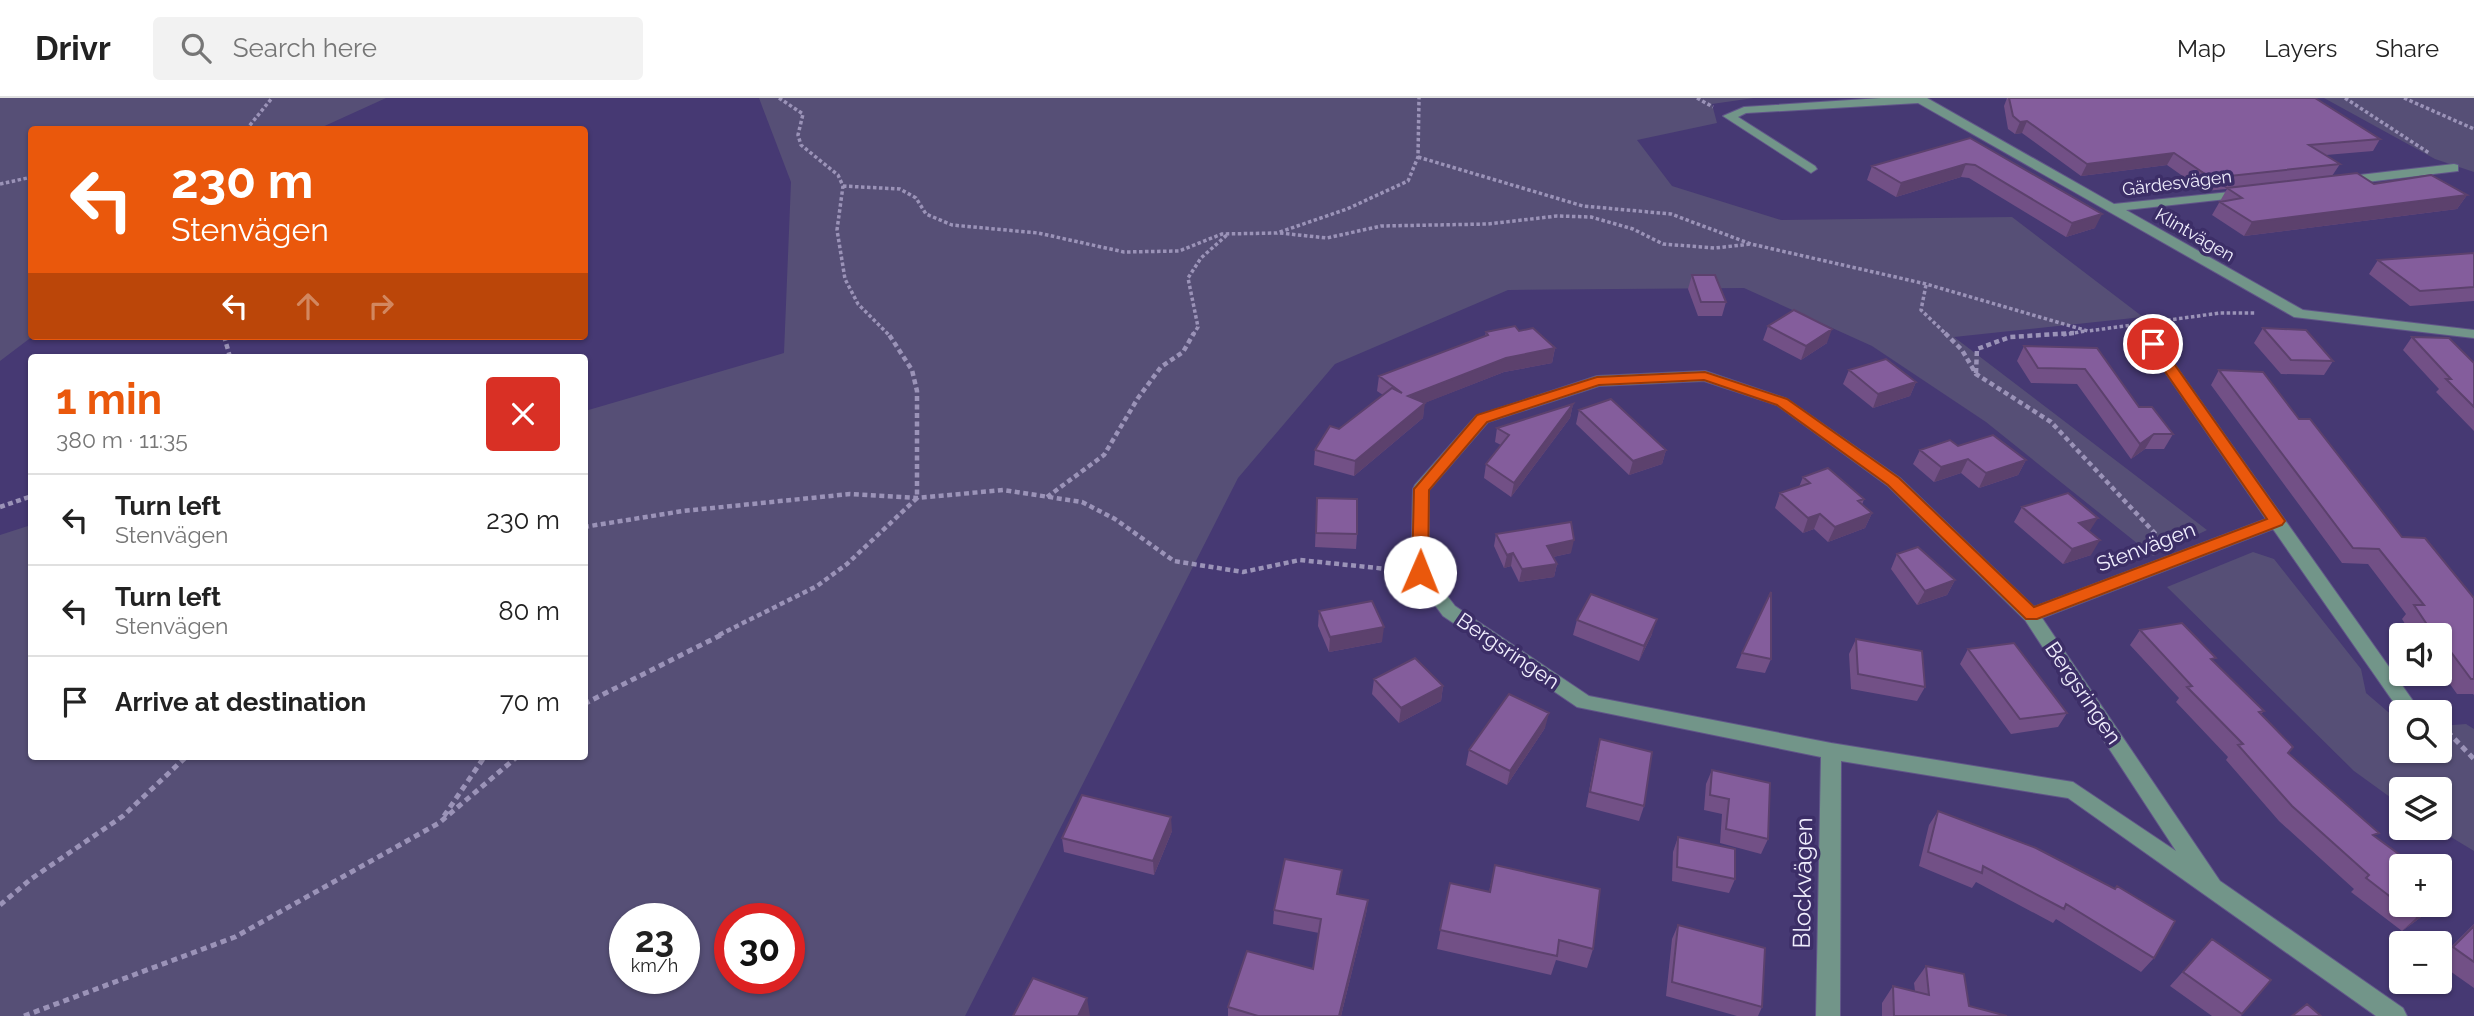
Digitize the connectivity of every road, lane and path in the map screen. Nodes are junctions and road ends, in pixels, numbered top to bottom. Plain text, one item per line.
1 (272, 98) edge
2 (779, 98) edge
3 (1419, 98) edge
4 (2345, 98) edge
5 (2403, 98) edge
6 (1920, 99) edge
7 (249, 126) edge
8 (2474, 129) edge
9 (1418, 157) junction
10 (2454, 168) joint
11 (1811, 169) dead end
12 (28, 178) edge
13 (2331, 183) edge
14 (0, 184) edge
15 (843, 186) junction
16 (2263, 191) edge
17 (2113, 208) junction
18 (1277, 233) junction
19 (1229, 234) junction
20 (1751, 244) junction
21 (1926, 284) junction
22 (2299, 314) junction
23 (2088, 331) junction
24 (2474, 334) edge
25 (2153, 344) dead end
26 (1976, 374) junction
27 (28, 497) edge
28 (1046, 497) junction
29 (917, 498) junction
30 (0, 507) edge
31 (2277, 521) junction
32 (588, 526) edge
33 (2180, 558) junction
34 (1420, 572) junction
35 (2031, 615) junction
36 (2402, 700) edge
37 (588, 702) edge
38 (2452, 736) edge
39 (1831, 751) junction
40 (2474, 759) edge
41 (183, 760) edge
42 (482, 760) edge
43 (514, 760) edge
44 (439, 822) junction
45 (2211, 885) junction
46 (0, 905) edge
47 (24, 1016) edge
48 (1828, 1016) edge
49 (2395, 1016) edge

1 - 7 path
2 - 15 path
3 - 9 path
4 - 10 path
5 - 8 path
6 - 11 street
6 - 17 street, Klintvägen
9 - 18 path
9 - 20 path
10 - 13 street
12 - 14 path
15 - 19 path
15 - 29 path
16 - 17 street, Gärdesvägen
17 - 22 street, Klintvägen
18 - 19 path
18 - 20 path
19 - 28 path
20 - 21 path
21 - 23 path
21 - 26 path
22 - 23 path
22 - 24 street, Klintvägen
23 - 26 path
25 - 31 street
26 - 33 path
27 - 30 path
28 - 29 path
28 - 34 path
29 - 32 path
29 - 37 path
31 - 33 street, Stenvägen
31 - 36 street
33 - 35 street, Stenvägen
34 - 35 street, Bergsringen
34 - 39 street, Bergsringen
35 - 45 street, Bergsringen
38 - 40 path
39 - 45 street, Bergsringen
39 - 48 street, Blockvägen
41 - 46 path
42 - 44 path
43 - 44 path
44 - 47 path
45 - 49 street, Bergsringen

